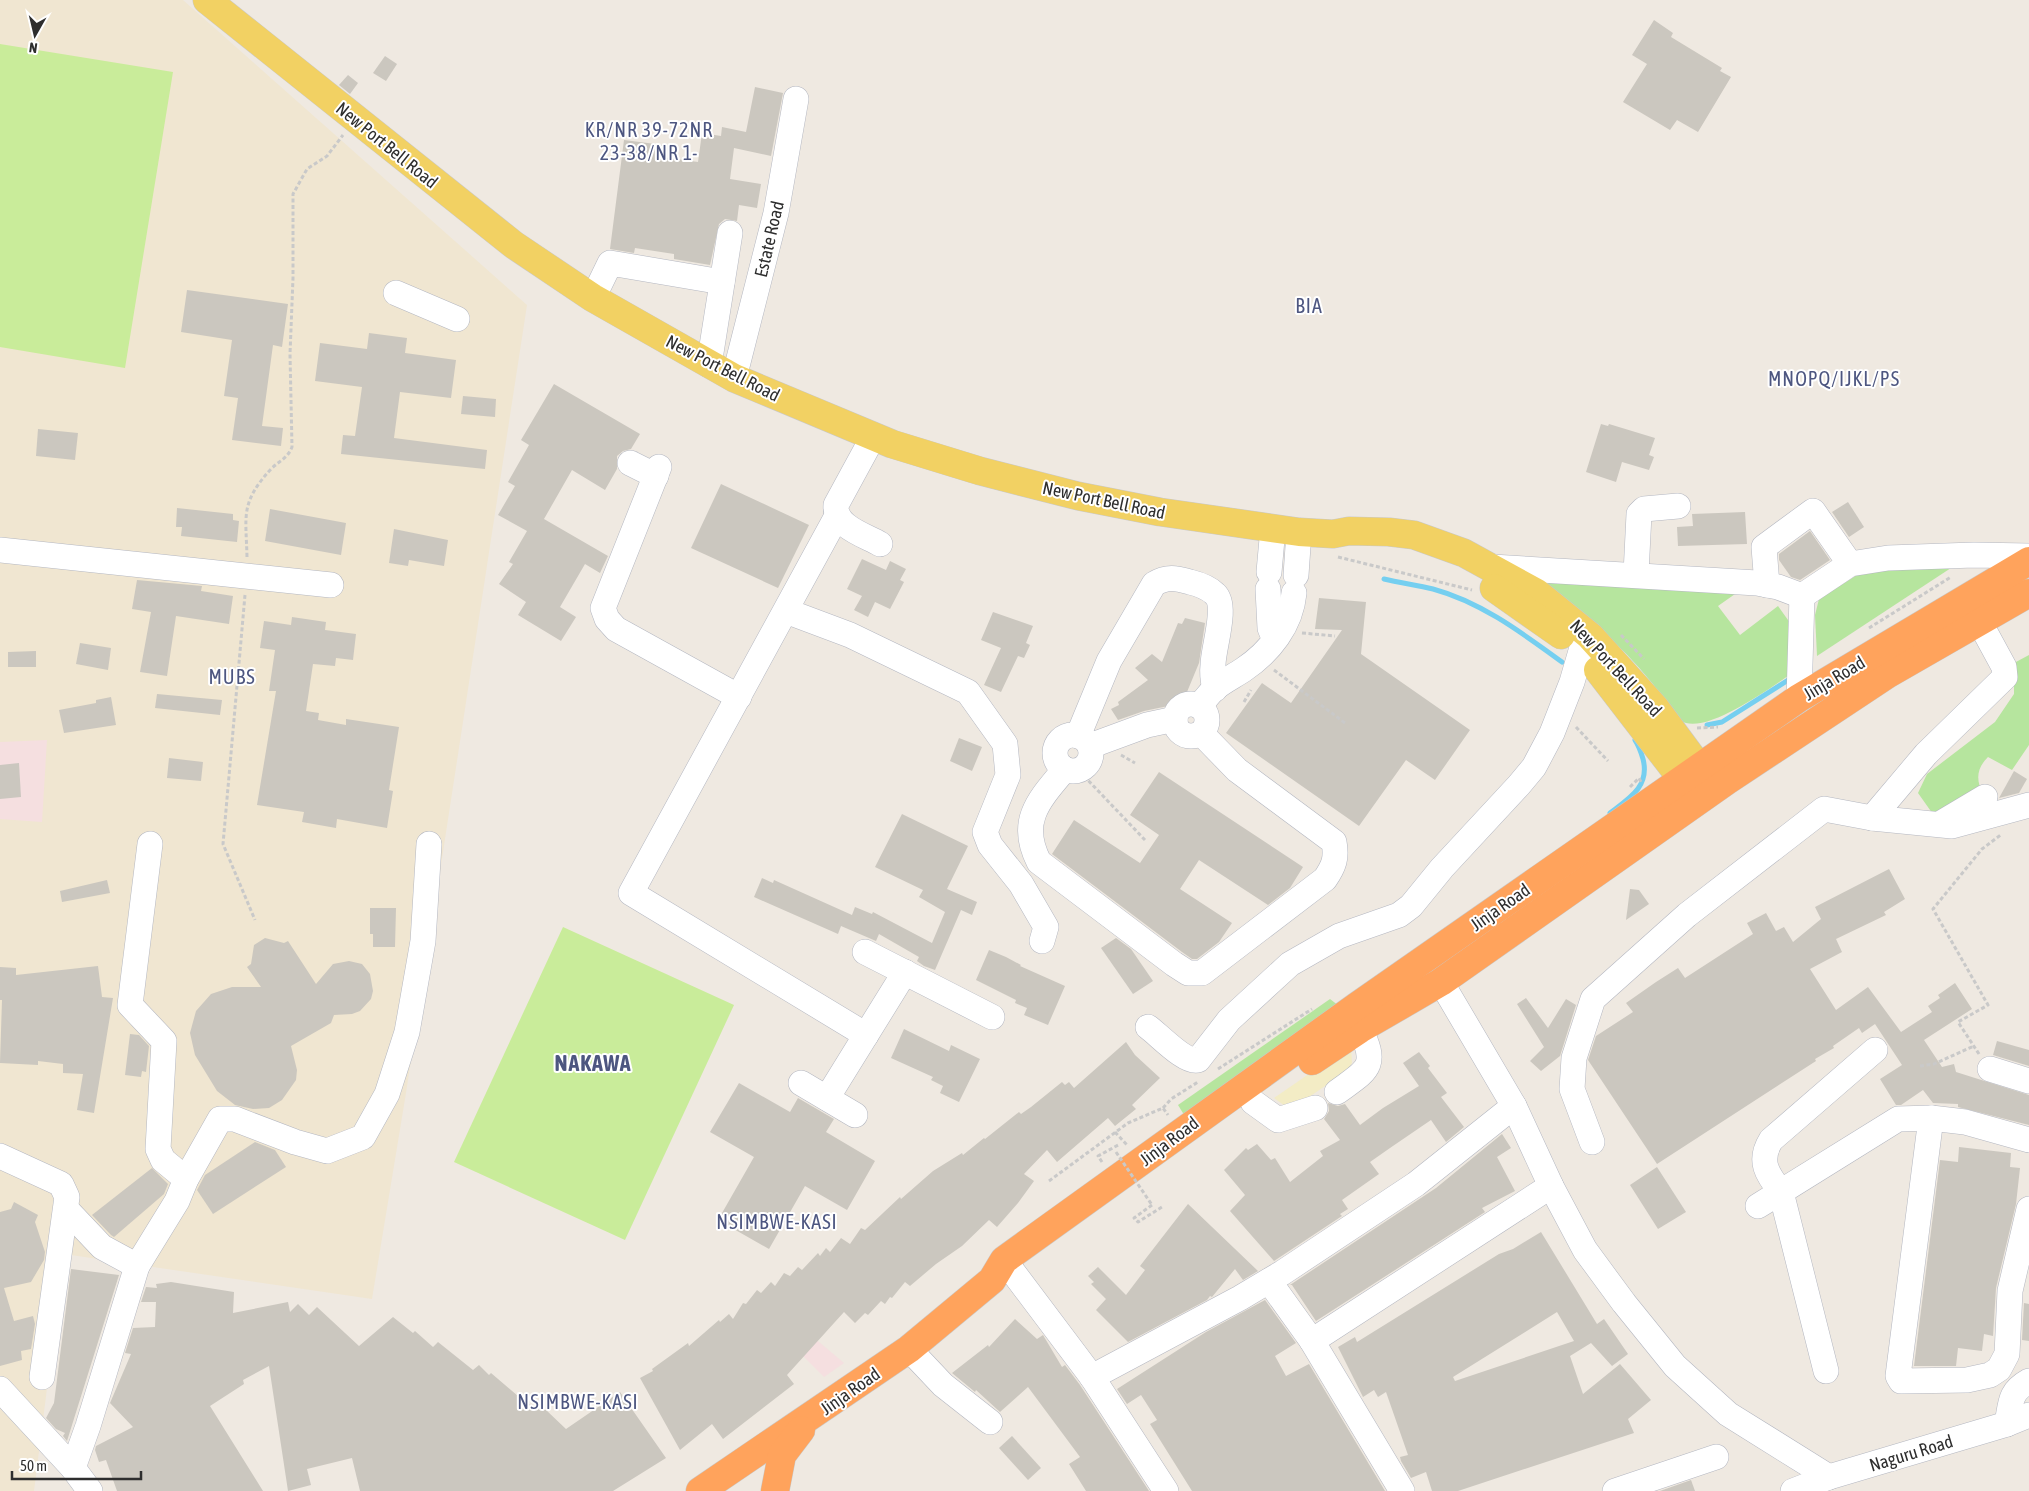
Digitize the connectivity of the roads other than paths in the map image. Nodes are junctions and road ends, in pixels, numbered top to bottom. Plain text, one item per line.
1 (207, 0) edge
2 (796, 99) dead end
3 (730, 233) dead end
4 (722, 282) junction
5 (396, 294) dead end
6 (593, 298) junction
7 (457, 319) dead end
8 (709, 365) junction
9 (734, 378) junction
10 (873, 437) junction
11 (630, 463) dead end
12 (1678, 506) dead end
13 (837, 516) junction
14 (1273, 528) junction
15 (1299, 532) junction
16 (880, 544) dead end
17 (1334, 545) junction
18 (0, 550) edge
19 (2029, 556) edge
20 (2029, 561) edge
21 (1850, 564) junction
22 (1492, 566) junction
23 (1636, 574) junction
24 (331, 585) dead end
25 (1767, 585) junction
26 (2029, 593) edge
27 (1802, 596) junction
28 (786, 611) junction
29 (1979, 621) junction
30 (1274, 638) junction
31 (1581, 651) junction
32 (739, 697) junction
33 (1207, 697) junction
34 (1800, 698) junction
35 (1175, 719) junction
36 (1201, 733) junction
37 (1084, 741) junction
38 (1687, 769) junction
39 (1071, 770) junction
40 (1728, 780) junction
41 (1985, 797) dead end
42 (2029, 805) edge
43 (1798, 806) dead end
44 (1824, 809) junction
45 (1682, 814) junction
46 (1872, 818) junction
47 (1936, 826) junction
48 (150, 844) dead end
49 (429, 844) dead end
50 (1042, 941) dead end
51 (865, 952) dead end
52 (905, 972) junction
53 (1441, 982) junction
54 (992, 1017) dead end
55 (1148, 1027) dead end
56 (1360, 1029) junction
57 (866, 1036) junction
58 (1875, 1050) dead end
59 (1990, 1069) road end
60 (2029, 1081) edge
61 (801, 1082) dead end
62 (827, 1098) junction
63 (1253, 1102) junction
64 (1514, 1106) junction
65 (855, 1115) dead end
66 (1930, 1118) junction
67 (2029, 1140) edge
68 (1592, 1142) dead end
69 (0, 1156) edge
70 (186, 1179) junction
71 (1551, 1186) junction
72 (1781, 1192) junction
73 (1758, 1206) dead end
74 (66, 1209) junction
75 (2029, 1210) edge
76 (137, 1266) junction
77 (1003, 1271) junction
78 (1269, 1281) junction
79 (1312, 1341) junction
80 (909, 1349) junction
81 (1826, 1371) dead end
82 (42, 1377) dead end
83 (1092, 1377) junction
84 (2029, 1380) edge
85 (0, 1389) edge
86 (809, 1419) junction
87 (2018, 1420) edge
88 (990, 1422) dead end
89 (1716, 1457) dead end
90 (73, 1468) junction
91 (1829, 1478) junction
92 (90, 1491) edge
93 (700, 1491) edge
94 (775, 1491) edge
95 (1166, 1491) edge
96 (1402, 1491) edge
97 (1615, 1491) edge
98 (1793, 1491) edge

1 - 6 main road, New Port Bell Road
2 - 9 street, Estate Road
3 - 4 street
4 - 6 street
4 - 8 street
5 - 7 street
6 - 8 main road, New Port Bell Road
8 - 9 main road, New Port Bell Road
9 - 10 main road, New Port Bell Road
10 - 13 street
10 - 14 main road, New Port Bell Road
11 - 32 street
12 - 23 street
13 - 16 street
13 - 28 street
14 - 15 main road, New Port Bell Road
14 - 30 street
15 - 17 main road, New Port Bell Road
15 - 30 street
17 - 22 main road, New Port Bell Road
17 - 31 main road, New Port Bell Road
18 - 24 street
19 - 21 street
20 - 34 highway, Jinja Road
21 - 25 street
21 - 27 street
22 - 23 street
22 - 38 main road, New Port Bell Road
23 - 25 street
25 - 27 street
26 - 29 highway, Jinja Road
27 - 34 street
28 - 32 street
28 - 50 street
29 - 40 highway, Jinja Road
29 - 46 street
30 - 33 street
31 - 38 main road, New Port Bell Road
31 - 55 street
32 - 57 street
33 - 35 street
33 - 36 street
33 - 37 street
34 - 38 highway, Jinja Road
35 - 36 street
35 - 37 street
36 - 39 street
37 - 39 street
37 - 39 street
38 - 40 main road
38 - 45 main road
38 - 77 highway, Jinja Road
40 - 45 highway, Jinja Road
41 - 47 street
42 - 47 street
43 - 44 street
44 - 46 street
44 - 68 street
45 - 53 highway, Jinja Road
46 - 47 street
48 - 70 street
49 - 70 street
51 - 52 street
52 - 54 street
52 - 57 street
53 - 56 highway, Jinja Road
53 - 64 street
56 - 63 highway, Jinja Road
56 - 63 street
57 - 62 street
58 - 72 street
59 - 60 street
61 - 62 street
62 - 65 street
63 - 77 highway, Jinja Road
64 - 71 street
64 - 78 street
66 - 67 street
66 - 72 street
66 - 75 street
69 - 74 street
70 - 76 street
71 - 79 street
71 - 91 street
72 - 73 street
72 - 81 street
74 - 76 street
74 - 82 street
76 - 90 street
77 - 80 highway, Jinja Road
77 - 83 street
78 - 79 street
78 - 83 street
79 - 96 street
80 - 86 highway, Jinja Road
80 - 88 street
83 - 95 street
84 - 87 street
85 - 90 street
86 - 93 highway, Jinja Road
86 - 94 highway
87 - 91 street, Naguru Road
89 - 97 street
90 - 92 street
91 - 98 street, Naguru Road

